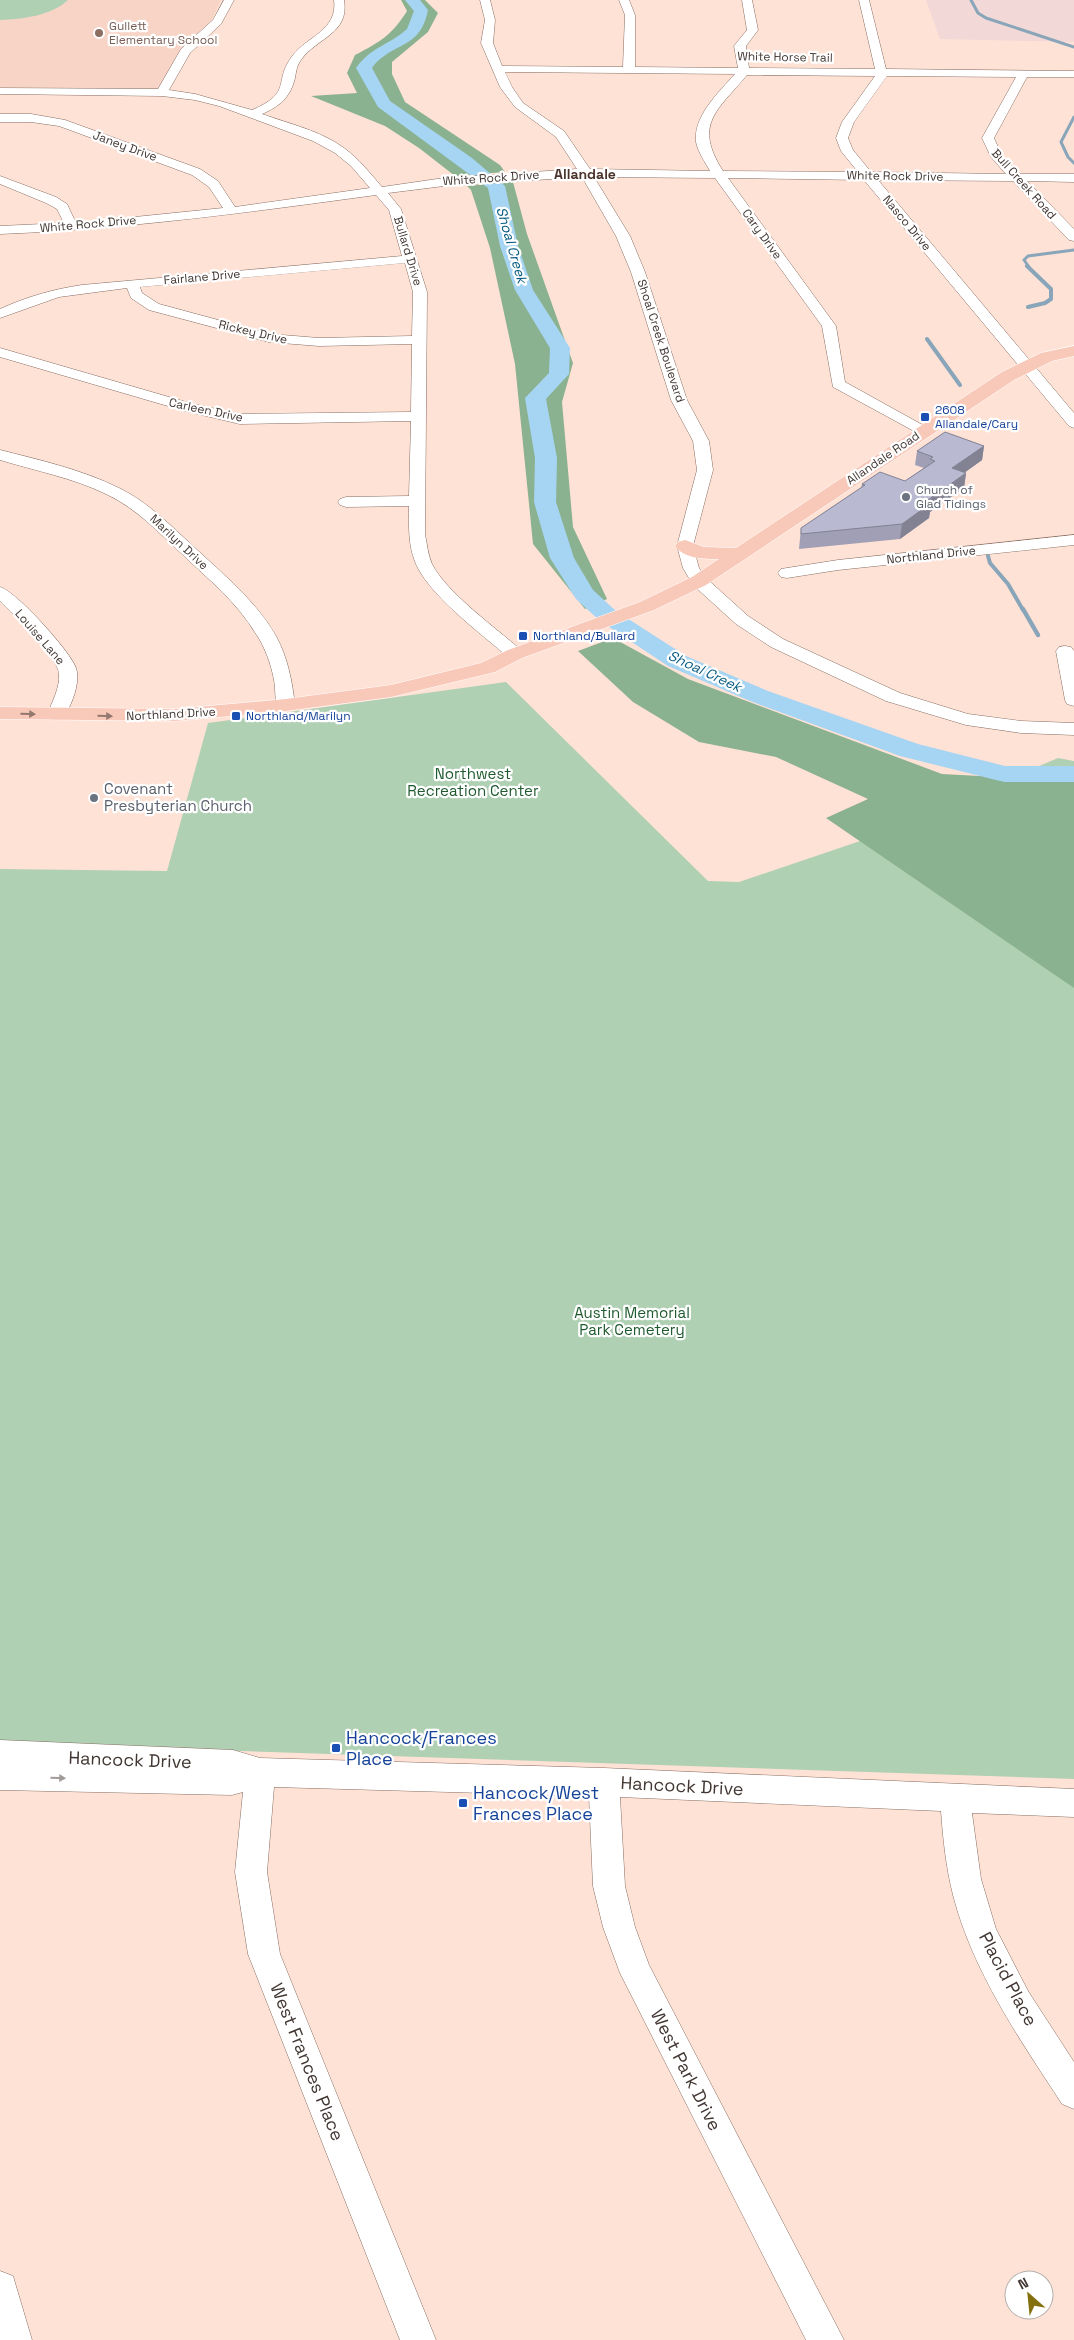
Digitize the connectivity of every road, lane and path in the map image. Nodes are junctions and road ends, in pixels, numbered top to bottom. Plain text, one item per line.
1 (229, 0) edge
2 (339, 0) edge
3 (485, 0) edge
4 (624, 0) edge
5 (747, 0) edge
6 (864, 0) edge
7 (496, 69) junction
8 (629, 69) junction
9 (744, 71) junction
10 (881, 72) junction
11 (1024, 73) junction
12 (1074, 74) edge
13 (0, 91) edge
14 (162, 93) junction
15 (253, 114) junction
16 (0, 118) edge
17 (586, 172) junction
18 (718, 173) junction
19 (867, 176) junction
20 (1016, 178) junction
21 (1074, 178) edge
22 (0, 180) edge
23 (380, 190) junction
24 (231, 211) junction
25 (72, 227) junction
26 (0, 230) edge
27 (1074, 237) edge
28 (409, 259) junction
29 (132, 283) junction
30 (0, 314) edge
31 (419, 340) junction
32 (1074, 351) edge
33 (0, 352) edge
34 (1026, 366) junction
35 (418, 416) junction
36 (1074, 423) edge
37 (923, 432) junction
38 (0, 455) edge
39 (417, 501) junction
40 (346, 502) dead end
41 (1074, 540) edge
42 (685, 546) junction
43 (741, 554) junction
44 (787, 573) dead end
45 (699, 581) junction
46 (0, 592) edge
47 (1064, 651) dead end
48 (515, 654) junction
49 (0, 696) edge
50 (286, 698) junction
51 (1074, 700) edge
52 (60, 707) junction
53 (0, 713) edge
54 (1074, 729) edge
55 (5, 1765) edge
56 (260, 1772) junction
57 (604, 1782) junction
58 (955, 1798) junction
59 (1074, 1803) edge
60 (1074, 2092) edge
61 (0, 2289) edge
62 (14, 2340) edge
63 (418, 2340) edge
64 (826, 2340) edge

1 - 14 street
2 - 15 street
3 - 7 street, Shoal Creek Boulevard
4 - 8 street
5 - 9 street
6 - 10 street
7 - 8 street, White Horse Trail
7 - 17 street, Shoal Creek Boulevard
8 - 9 street, White Horse Trail
9 - 10 street, White Horse Trail
9 - 18 street, Cary Drive
10 - 11 street, White Horse Trail
10 - 19 street, Nasco Drive
11 - 12 street, White Horse Trail
11 - 20 street, Bull Creek Road
13 - 14 street, Bullard Drive
14 - 15 street, Bullard Drive
15 - 23 street, Bullard Drive
16 - 24 street, Janey Drive
17 - 18 street, White Rock Drive
17 - 23 street, White Rock Drive
17 - 42 street, Shoal Creek Boulevard
18 - 19 street, White Rock Drive
18 - 37 street, Cary Drive
19 - 20 street, White Rock Drive
19 - 34 street, Nasco Drive
20 - 21 street, White Rock Drive
20 - 27 street, Bull Creek Road
22 - 25 street
23 - 24 street, White Rock Drive
23 - 28 street, Bullard Drive
24 - 25 street, White Rock Drive
25 - 26 street, White Rock Drive
28 - 29 street, Fairlane Drive
28 - 31 street, Bullard Drive
29 - 30 street, Fairlane Drive
29 - 31 street, Rickey Drive
31 - 35 street, Bullard Drive
32 - 34 main road, Allandale Road
33 - 35 street, Carleen Drive
34 - 36 street, Nasco Drive
34 - 37 main road, Allandale Road
35 - 39 street, Bullard Drive
37 - 43 main road, Allandale Road
38 - 50 street, Marilyn Drive
39 - 40 street
39 - 48 street, Bullard Drive
41 - 44 street, Northland Drive
42 - 43 main road
42 - 45 street, Shoal Creek Boulevard
43 - 45 main road, Allandale Road
45 - 48 main road, Northland Drive
45 - 54 street, Shoal Creek Boulevard
46 - 52 street, Louise Lane
47 - 51 street
48 - 50 main road, Northland Drive
49 - 52 main road, Northland Drive
50 - 52 main road, Northland Drive
53 -> 52 main road, Northland Drive
55 - 56 street, Hancock Drive
56 - 57 street, Hancock Drive
56 - 63 street, West Frances Place
57 - 58 street, Hancock Drive
57 - 64 street, West Park Drive
58 - 59 street, Hancock Drive
58 - 60 street, Placid Place
61 - 62 street

